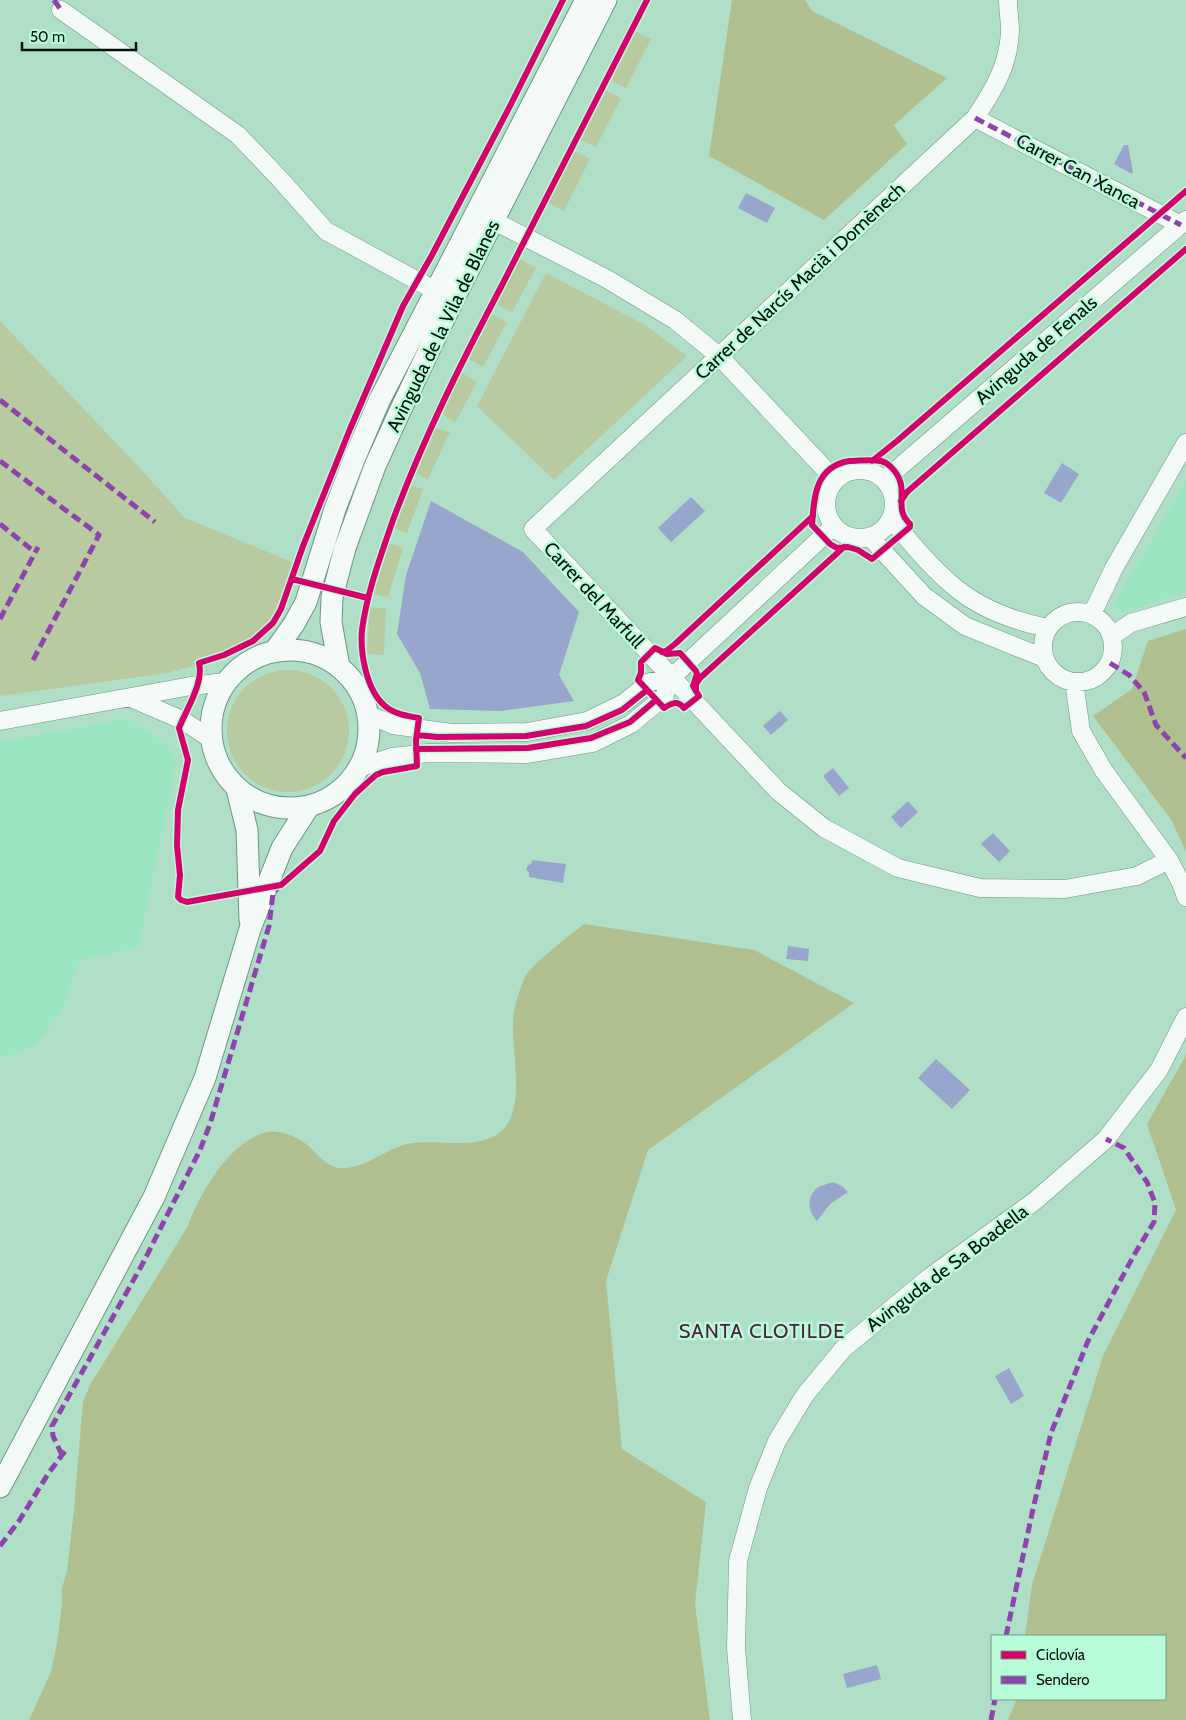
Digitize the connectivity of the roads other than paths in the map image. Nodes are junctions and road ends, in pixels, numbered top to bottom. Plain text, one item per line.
1 (586, 0) edge
2 (606, 0) edge
3 (1008, 0) edge
4 (61, 10) dead end
5 (976, 118) junction
6 (494, 221) junction
7 (1183, 223) edge
8 (436, 291) junction
9 (719, 356) junction
10 (1186, 443) edge
11 (884, 479) junction
12 (835, 480) junction
13 (891, 520) junction
14 (834, 526) junction
15 (533, 529) joint
16 (870, 537) junction
17 (1186, 607) edge
18 (1092, 614) junction
19 (1048, 628) junction
20 (1112, 636) junction
21 (274, 652) junction
22 (1044, 658) junction
23 (339, 667) junction
24 (671, 678) junction
25 (226, 682) junction
26 (1074, 682) junction
27 (131, 698) junction
28 (368, 714) junction
29 (0, 721) edge
30 (211, 739) junction
31 (359, 768) junction
32 (237, 789) junction
33 (309, 806) junction
34 (1169, 860) junction
35 (1186, 897) edge
36 (250, 929) junction
37 (1186, 1017) edge
38 (0, 1487) edge
39 (742, 1720) edge

1 - 8 main road
2 - 6 main road, Avinguda de la Vila de Blanes
3 - 5 street, Carrer de Narcís Macià i Domènech
4 - 8 street
5 - 7 street, Carrer Can Xanca
5 - 9 street, Carrer de Narcís Macià i Domènech
6 - 9 street
6 - 23 main road, Avinguda de la Vila de Blanes
7 - 11 street, Avinguda de Fenals
8 - 21 main road
9 - 12 street
9 - 15 street, Carrer de Narcís Macià i Domènech
10 - 18 street
11 - 12 street
11 - 13 street
12 - 14 street
13 - 16 street
13 - 19 street
14 - 16 street
14 - 24 street
15 - 24 street, Carrer del Marfull
16 - 22 street
17 - 20 street
18 - 19 street
18 - 20 street
19 - 22 street
20 - 26 street
21 - 23 main road
21 - 25 main road
22 - 26 street
23 - 28 main road
24 - 28 street
24 - 31 street
24 - 34 street, Carrer del Marfull
25 - 27 street
25 - 30 main road
26 - 34 street
27 - 29 street
27 - 30 street
28 - 31 main road
30 - 32 main road
31 - 33 main road
32 - 33 main road
32 - 36 main road
33 - 36 main road
34 - 35 street
36 - 38 main road
37 - 39 street, Avinguda de Sa Boadella

